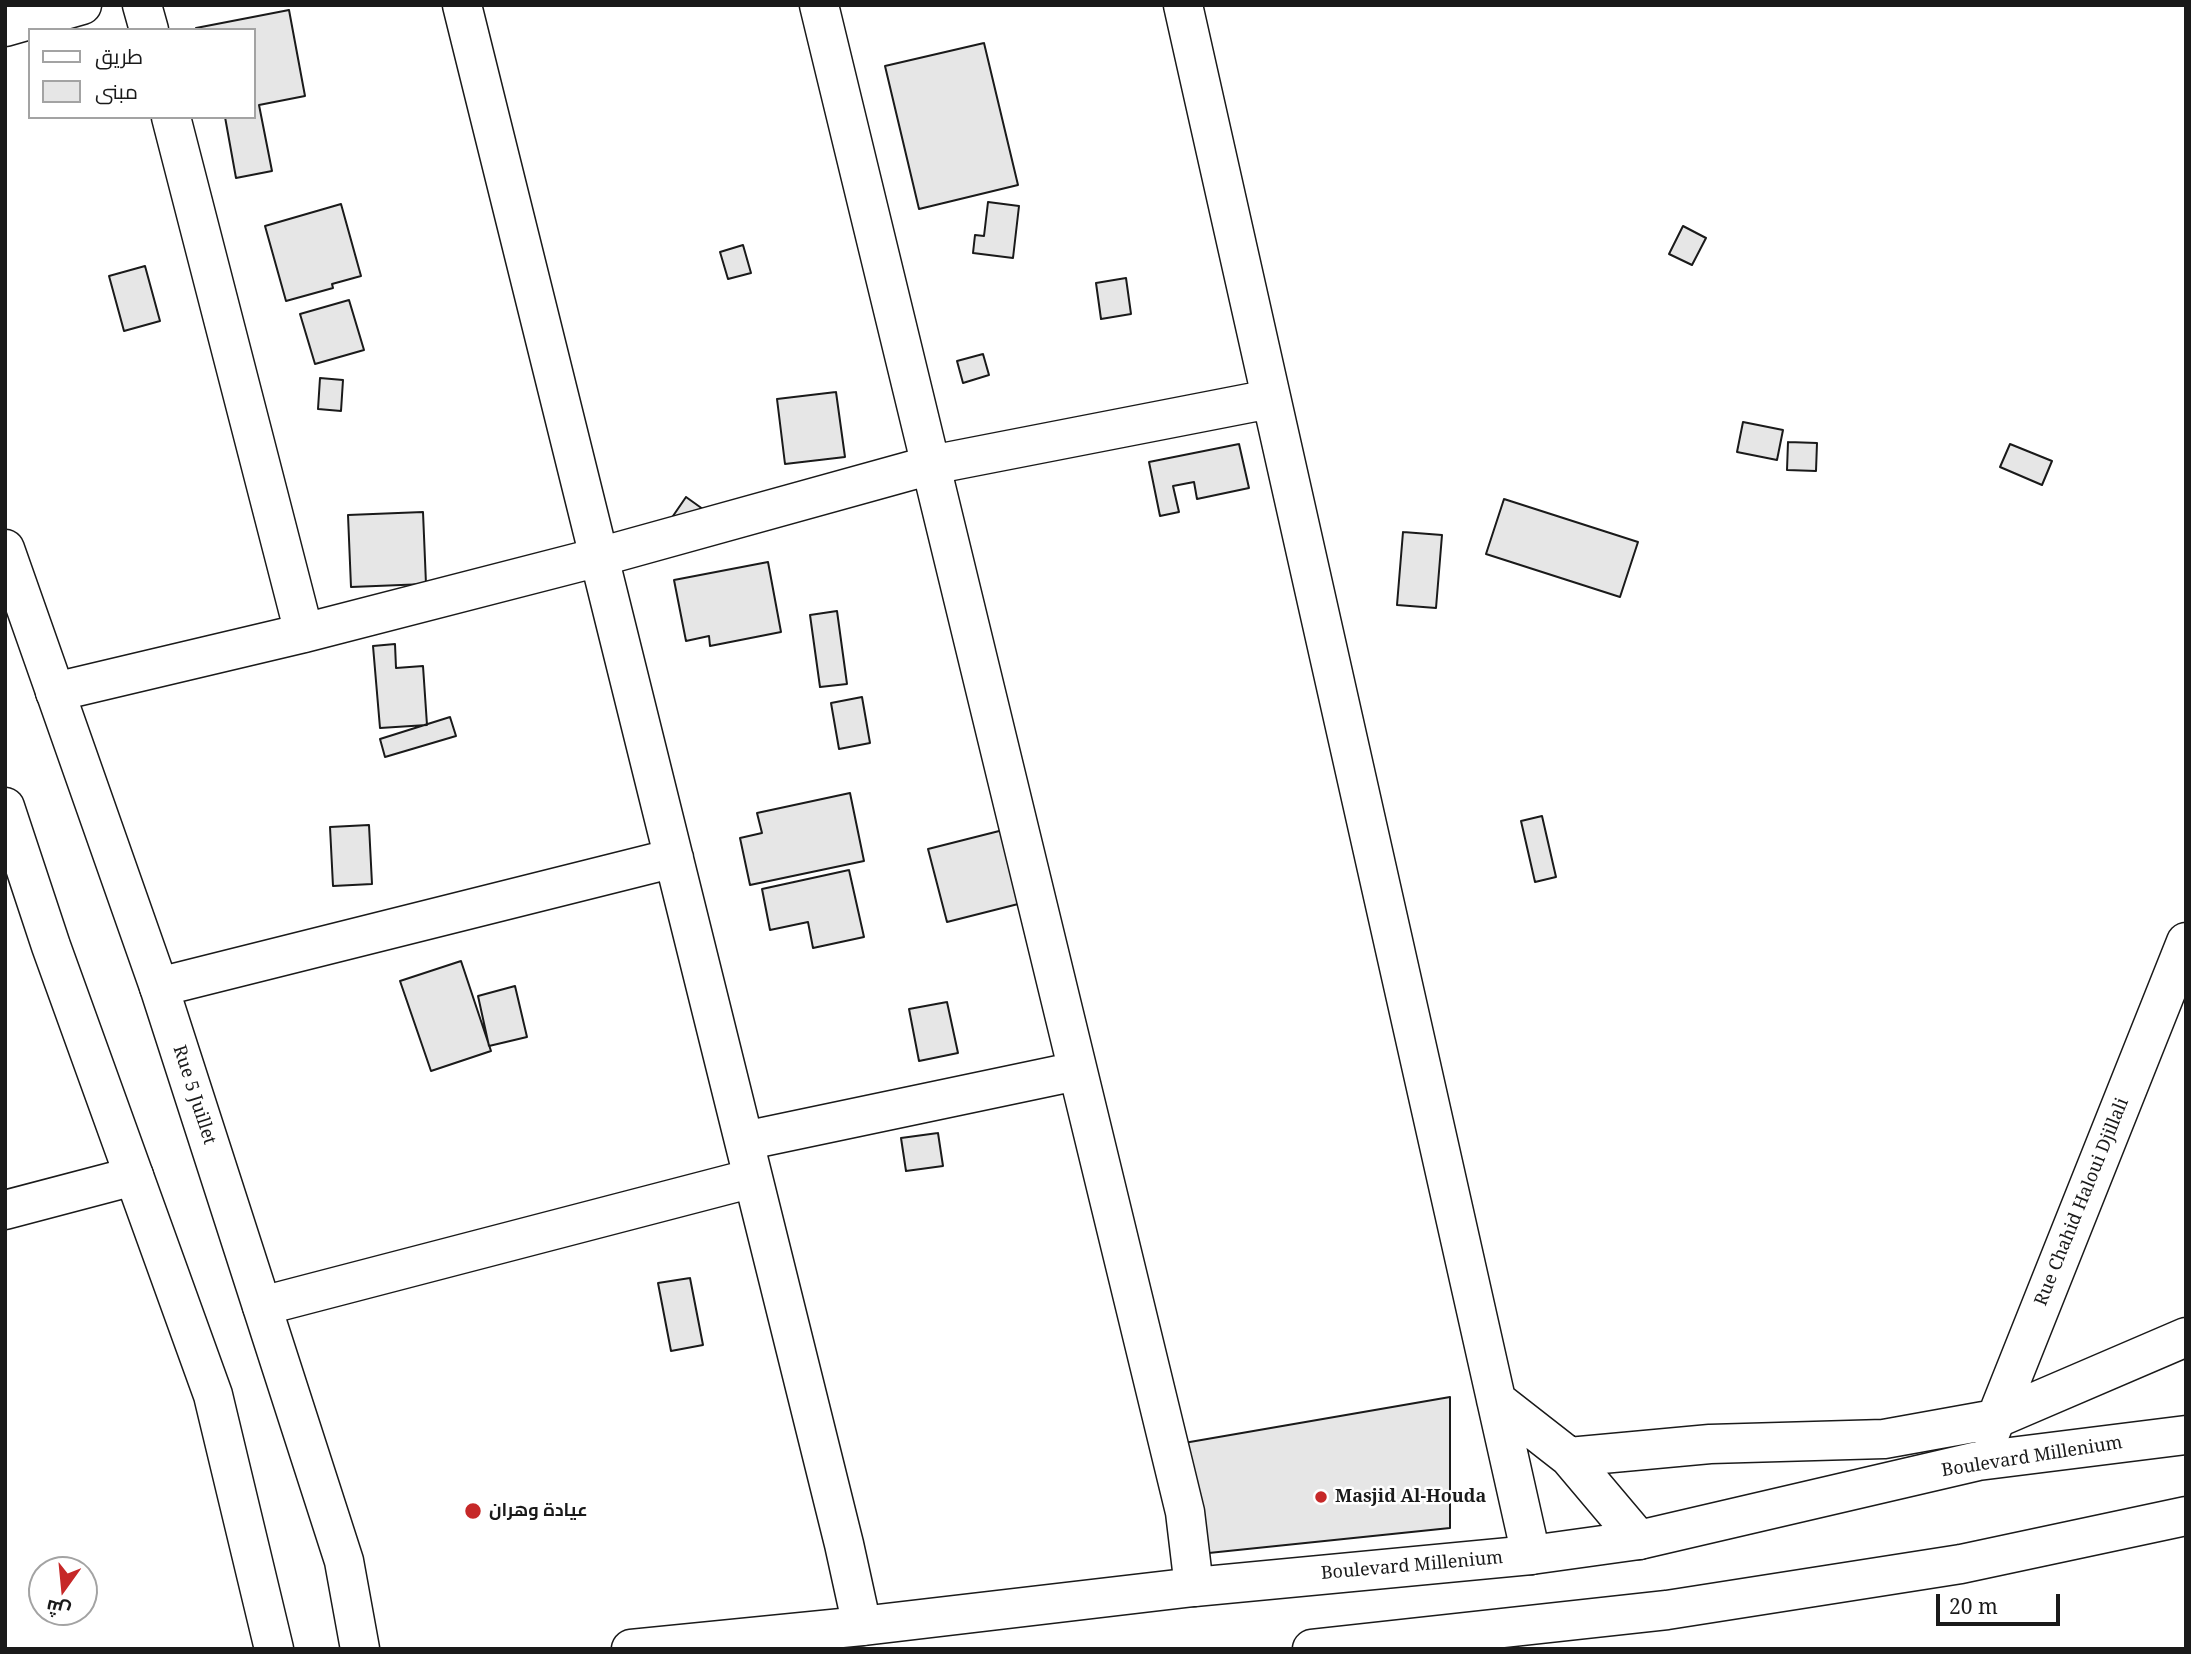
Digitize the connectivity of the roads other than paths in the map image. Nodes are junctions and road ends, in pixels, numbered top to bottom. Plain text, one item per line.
1 (82, 5) edge
2 (142, 5) edge
3 (462, 5) edge
4 (819, 5) edge
5 (1183, 5) edge
6 (5, 27) edge
7 (148, 28) edge
8 (172, 119) edge
9 (1270, 399) junction
10 (931, 465) junction
11 (5, 549) edge
12 (599, 557) junction
13 (304, 633) junction
14 (55, 692) junction
15 (5, 807) edge
16 (674, 858) junction
17 (2186, 942) edge
18 (159, 987) junction
19 (1077, 1071) junction
20 (744, 1141) junction
21 (134, 1176) junction
22 (753, 1178) junction
23 (5, 1210) edge
24 (262, 1306) junction
25 (2186, 1337) edge
26 (1496, 1400) junction
27 (1995, 1419) junction
28 (2186, 1435) edge
29 (1569, 1457) junction
30 (1978, 1461) junction
31 (2186, 1516) edge
32 (1639, 1540) junction
33 (1531, 1555) junction
34 (1194, 1587) junction
35 (862, 1626) junction
36 (1370, 1646) edge
37 (274, 1649) edge
38 (360, 1649) edge
39 (631, 1649) edge
40 (1312, 1649) edge

1 - 6 street
2 - 7 street
3 - 12 street
4 - 10 street
5 - 9 street
8 - 13 street
9 - 10 street
9 - 26 street
10 - 12 street
10 - 19 street
11 - 14 street, Rue 5 Juillet
12 - 13 street
12 - 16 street
13 - 14 street
14 - 18 street, Rue 5 Juillet
15 - 21 street
16 - 18 street
16 - 20 street
17 - 27 street, Rue Chahid Haloui Djillali
18 - 24 street, Rue 5 Juillet
19 - 20 street
19 - 34 street
20 - 22 street
21 - 23 street
21 - 37 street
22 - 24 street
22 - 35 street
24 - 38 street, Rue 5 Juillet
25 - 27 street
26 - 29 street
26 - 33 street
27 - 29 street
27 - 30 street, Rue Chahid Haloui Djillali
28 - 30 street, Boulevard Millenium
29 - 32 street
30 - 32 street, Boulevard Millenium
31 - 36 street
32 - 33 street, Boulevard Millenium
33 - 34 street, Boulevard Millenium
34 - 35 street, Boulevard Millenium
35 - 39 street, Boulevard Millenium
36 - 40 street

